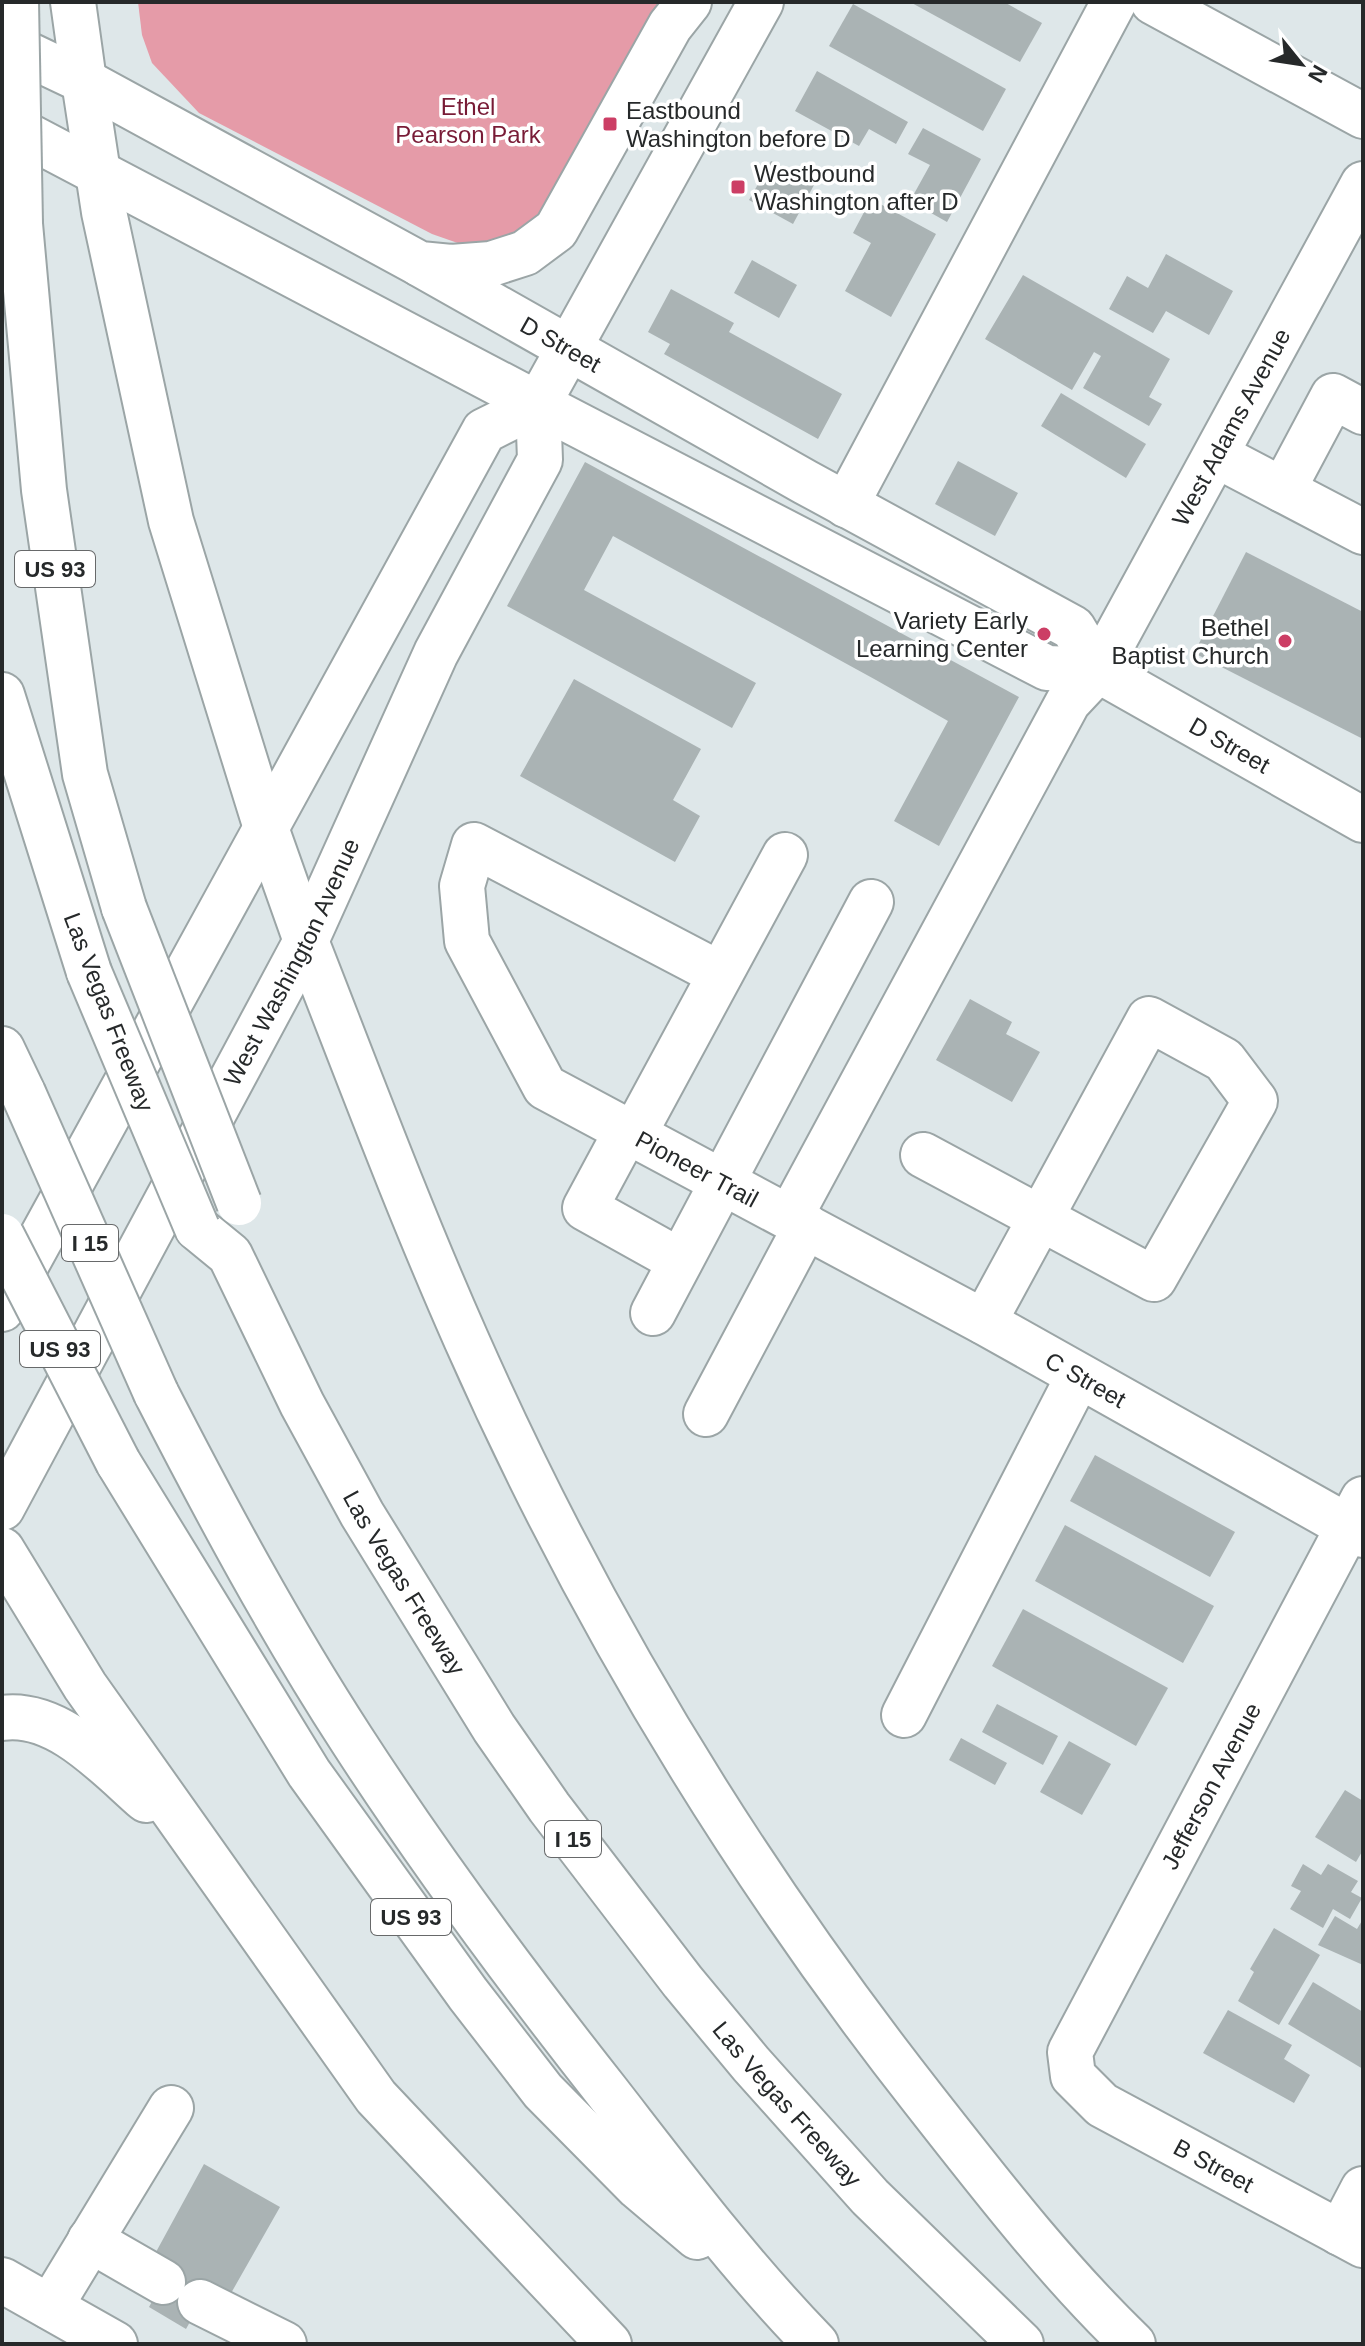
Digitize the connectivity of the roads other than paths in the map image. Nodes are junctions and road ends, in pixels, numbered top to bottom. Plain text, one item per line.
1 (16, 2) edge
2 (73, 2) edge
3 (689, 2) edge
4 (761, 2) edge
5 (1114, 2) edge
6 (1153, 2) edge
7 (2, 42) edge
8 (84, 81) junction
9 (1363, 116) edge
10 (2, 122) edge
11 (96, 172) junction
12 (1363, 184) edge
13 (420, 264) junction
14 (569, 347) junction
15 (538, 404) junction
16 (1363, 412) edge
17 (1216, 455) junction
18 (1283, 490) junction
19 (846, 505) junction
20 (1363, 532) edge
21 (1098, 670) junction
22 (2, 695) edge
23 (1363, 820) edge
24 (266, 828) junction
25 (785, 855) dead end
26 (871, 902) dead end
27 (306, 941) junction
28 (720, 974) junction
29 (2, 1049) edge
30 (626, 1130) junction
31 (923, 1155) dead end
32 (721, 1180) junction
33 (791, 1217) junction
34 (1040, 1217) junction
35 (2, 1236) edge
36 (230, 1256) junction
37 (680, 1261) junction
38 (2, 1309) edge
39 (653, 1313) dead end
40 (984, 1322) junction
41 (1078, 1377) junction
42 (706, 1414) dead end
43 (2, 1508) edge
44 (1358, 1521) edge
45 (2, 1550) edge
46 (904, 1715) dead end
47 (2, 1718) edge
48 (202, 1849) junction
49 (1073, 2076) joint
50 (171, 2108) dead end
51 (1363, 2189) edge
52 (1351, 2239) edge
53 (90, 2240) junction
54 (2, 2280) edge
55 (50, 2307) junction
56 (781, 2308) junction
57 (115, 2344) edge
58 (284, 2344) edge
59 (609, 2344) edge
60 (816, 2344) edge
61 (1021, 2344) edge
62 (1133, 2344) edge

1 - 36 main road, US 93, bridge
2 - 8 main road
3 - 13 main road
4 - 14 main road
5 - 19 main road
6 - 9 main road
7 - 8 main road, D Street
8 - 11 main road
8 - 13 main road, D Street
10 - 11 main road, D Street
11 - 15 main road, D Street
11 - 24 main road
12 - 17 main road, West Adams Avenue
13 - 14 main road, D Street
14 - 15 main road
14 - 19 main road, D Street
15 - 21 main road, D Street
15 - 24 main road
15 - 27 main road, West Washington Avenue
16 - 18 main road
17 - 18 main road
17 - 21 main road, West Adams Avenue
18 - 20 main road
19 - 21 main road, D Street
21 - 23 main road, D Street
21 - 33 main road, West Adams Avenue
22 - 36 main road, Las Vegas Freeway / I 15, bridge
24 - 27 main road
24 - 38 main road
25 - 28 main road
26 - 32 main road
27 - 43 main road, West Washington Avenue
27 - 62 main road
28 - 30 main road
28 - 30 main road, Pioneer Trail
29 - 56 main road, I 15, bridge
30 - 32 main road, Pioneer Trail
30 - 37 main road
31 - 34 main road
32 - 33 main road, Pioneer Trail
32 - 37 main road
33 - 40 main road, C Street
33 - 42 main road
34 - 34 main road
34 - 40 main road
35 - 56 main road, US 93, bridge
36 - 61 main road, Las Vegas Freeway / I 15
37 - 39 main road
40 - 41 main road, C Street
41 - 44 main road, C Street
41 - 46 main road
44 - 49 main road, Jefferson Avenue
45 - 48 main road
47 - 48 main road
48 - 59 main road
49 - 52 main road, B Street
50 - 53 main road
51 - 52 main road
53 - 55 main road
53 - 58 main road
54 - 55 main road
55 - 57 main road
56 - 60 main road, I 15

